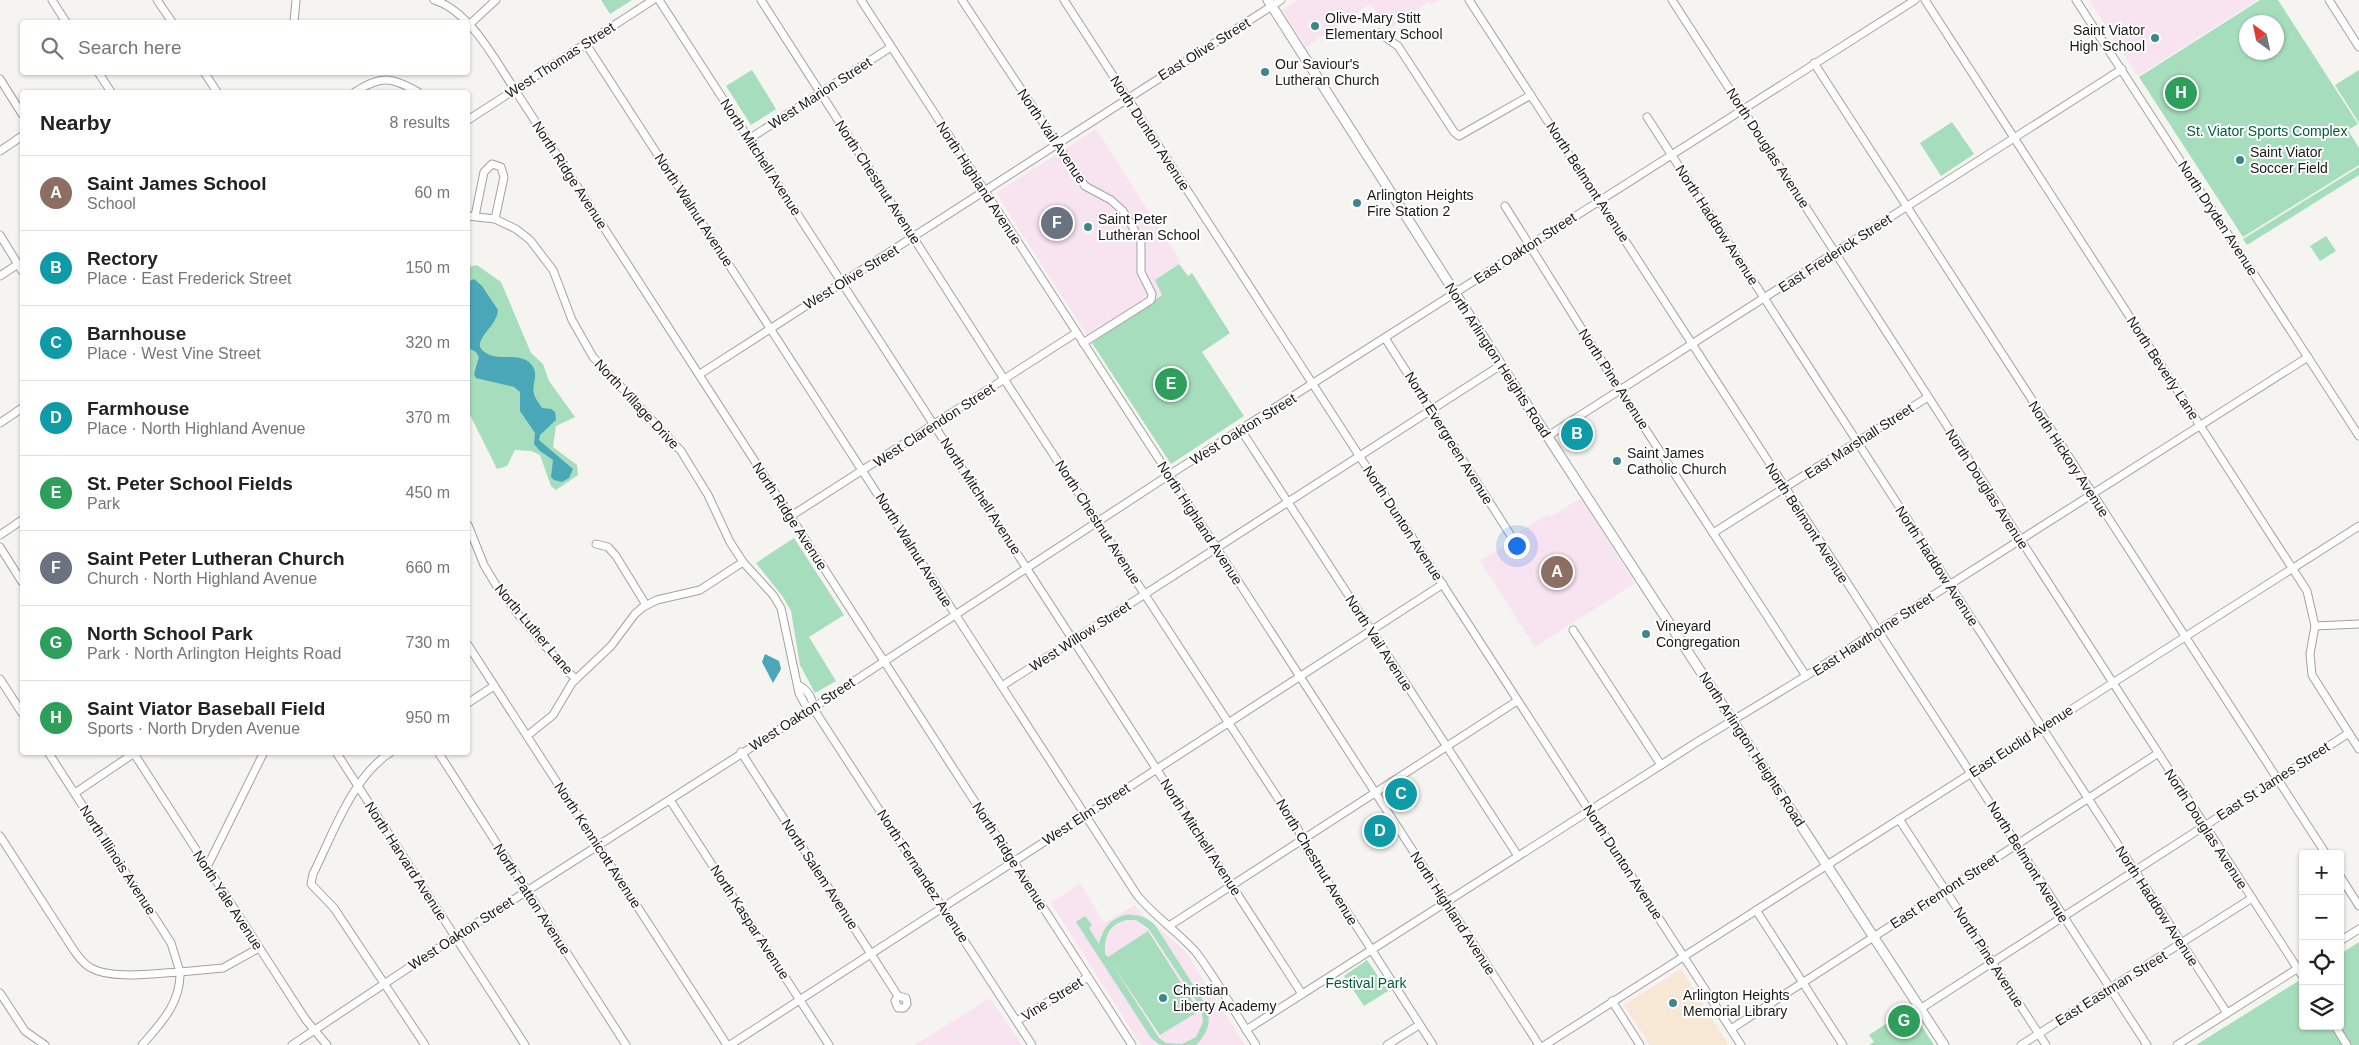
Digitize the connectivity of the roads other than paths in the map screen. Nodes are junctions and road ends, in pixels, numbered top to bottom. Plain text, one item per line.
1 (52, 0) edge
2 (157, 0) edge
3 (296, 0) edge
4 (434, 0) edge
5 (496, 0) edge
6 (653, 0) edge
7 (659, 0) edge
8 (760, 0) edge
9 (861, 0) edge
10 (962, 0) edge
11 (1064, 0) edge
12 (1281, 0) edge
13 (1469, 0) edge
14 (1672, 0) edge
15 (1916, 0) edge
16 (1925, 0) edge
17 (2076, 0) edge
18 (2329, 0) edge
19 (1270, 3) edge
20 (65, 20) edge
21 (171, 20) edge
22 (294, 20) edge
23 (465, 20) edge
24 (470, 24) joint
25 (1379, 33) dead end
26 (586, 44) junction
27 (891, 47) junction
28 (2359, 47) edge
29 (1814, 63) junction
30 (2122, 69) junction
31 (100, 75) edge
32 (206, 75) edge
33 (0, 79) edge
34 (110, 90) edge
35 (216, 90) edge
36 (359, 90) edge
37 (414, 90) edge
38 (515, 90) junction
39 (821, 92) junction
40 (1531, 95) junction
41 (1127, 98) junction
42 (1743, 109) junction
43 (20, 111) edge
44 (1647, 117) dead end
45 (470, 119) edge
46 (20, 137) edge
47 (2014, 138) junction
48 (750, 139) junction
49 (1056, 144) junction
50 (0, 151) edge
51 (1671, 154) junction
52 (984, 191) junction
53 (1600, 200) junction
54 (1505, 206) dead end
55 (1908, 207) junction
56 (471, 216) edge
57 (495, 219) junction
58 (0, 235) edge
59 (914, 237) junction
60 (1529, 245) junction
61 (1837, 252) junction
62 (20, 267) edge
63 (0, 276) edge
64 (843, 282) junction
65 (1455, 293) junction
66 (1764, 299) junction
67 (770, 328) junction
68 (1076, 333) junction
69 (1385, 338) junction
70 (1083, 343) junction
71 (1693, 344) junction
72 (2308, 357) junction
73 (1501, 365) junction
74 (700, 374) junction
75 (1004, 379) junction
76 (1313, 385) junction
77 (1620, 390) junction
78 (1928, 397) junction
79 (20, 409) edge
80 (1431, 410) junction
81 (0, 422) edge
82 (934, 424) junction
83 (2200, 425) junction
84 (1241, 430) junction
85 (1548, 436) junction
86 (2359, 436) edge
87 (1856, 442) junction
88 (1359, 455) junction
89 (864, 470) junction
90 (1169, 475) junction
91 (1785, 488) junction
92 (2092, 494) junction
93 (1287, 501) junction
94 (791, 516) junction
95 (20, 521) edge
96 (1097, 522) junction
97 (2359, 526) edge
98 (470, 530) edge
99 (1713, 533) junction
100 (0, 535) edge
101 (1513, 539) dead end
102 (2020, 540) junction
103 (596, 544) dead end
104 (0, 547) edge
105 (1216, 548) junction
106 (743, 562) junction
107 (1028, 568) junction
108 (2292, 568) junction
109 (20, 579) edge
110 (1443, 584) junction
111 (1949, 585) junction
112 (1145, 594) junction
113 (646, 605) junction
114 (955, 614) junction
115 (2359, 624) edge
116 (2315, 626) junction
117 (1371, 630) junction
118 (1573, 630) dead end
119 (1877, 632) junction
120 (2184, 635) junction
121 (1074, 640) junction
122 (470, 648) edge
123 (884, 661) junction
124 (1299, 676) junction
125 (1806, 676) junction
126 (0, 679) edge
127 (576, 679) junction
128 (2112, 682) junction
129 (494, 686) junction
130 (1002, 686) junction
131 (1518, 701) junction
132 (470, 702) edge
133 (813, 708) junction
134 (20, 710) edge
135 (1732, 719) junction
136 (1228, 722) junction
137 (2042, 727) junction
138 (2349, 733) junction
139 (526, 736) junction
140 (1446, 746) junction
141 (2359, 749) edge
142 (741, 752) junction
143 (2158, 754) junction
144 (50, 755) edge
145 (130, 755) edge
146 (134, 755) edge
147 (263, 755) edge
148 (338, 755) edge
149 (387, 755) edge
150 (440, 755) edge
151 (1661, 765) junction
152 (1156, 768) junction
153 (1971, 773) junction
154 (2278, 778) junction
155 (358, 785) junction
156 (1374, 792) junction
157 (75, 793) junction
158 (2088, 798) junction
159 (670, 800) junction
160 (1589, 810) junction
161 (1085, 814) junction
162 (1899, 819) junction
163 (2204, 826) junction
164 (0, 836) edge
165 (1302, 839) junction
166 (2018, 844) junction
167 (599, 845) junction
168 (2323, 850) edge
169 (1518, 856) junction
170 (1013, 861) junction
171 (1828, 865) junction
172 (207, 867) junction
173 (2134, 871) junction
174 (2344, 882) edge
175 (1231, 884) junction
176 (527, 890) junction
177 (1946, 890) junction
178 (2252, 898) junction
179 (1446, 902) junction
180 (2359, 906) edge
181 (942, 907) junction
182 (1756, 910) junction
183 (2063, 917) junction
184 (1169, 926) junction
185 (2359, 929) edge
186 (455, 937) junction
187 (1874, 937) junction
188 (2342, 940) edge
189 (2180, 943) junction
190 (259, 948) junction
191 (1371, 950) junction
192 (871, 953) junction
193 (1684, 955) junction
194 (1992, 963) junction
195 (2299, 966) edge
196 (2299, 968) edge
197 (180, 972) junction
198 (1088, 977) junction
199 (1803, 982) junction
200 (386, 983) junction
201 (2110, 988) junction
202 (0, 993) edge
203 (1302, 994) junction
204 (898, 996) dead end
205 (800, 999) junction
206 (1612, 1001) junction
207 (1920, 1009) junction
208 (2227, 1013) junction
209 (1017, 1021) junction
210 (1419, 1025) junction
211 (316, 1029) junction
212 (1731, 1029) junction
213 (1246, 1030) junction
214 (2338, 1030) edge
215 (2039, 1034) junction
216 (45, 1045) edge
217 (142, 1045) edge
218 (292, 1045) edge
219 (327, 1045) edge
220 (425, 1045) edge
221 (525, 1045) edge
222 (626, 1045) edge
223 (728, 1045) edge
224 (829, 1045) edge
225 (1032, 1045) edge
226 (1132, 1045) edge
227 (1256, 1045) edge
228 (1387, 1045) edge
229 (1433, 1045) edge
230 (1539, 1045) edge
231 (1544, 1045) edge
232 (1640, 1045) edge
233 (1741, 1045) edge
234 (1843, 1045) edge
235 (1944, 1045) edge
236 (2021, 1045) edge
237 (2046, 1045) edge
238 (2147, 1045) edge
239 (2177, 1045) edge
240 (2347, 1045) edge

1 - 20 street
2 - 21 street
3 - 22 street
4 - 23 street, North Ridge Avenue
5 - 24 street
6 - 26 street, West Thomas Street
7 - 48 street, North Mitchell Avenue
8 - 39 street, North Chestnut Avenue
9 - 27 street, North Highland Avenue
10 - 49 street, North Vail Avenue
11 - 41 street, North Dunton Avenue
12 - 19 street, East Olive Street
13 - 40 street, North Belmont Avenue
14 - 42 street, North Douglas Avenue
15 - 29 street, East Oakton Street
16 - 47 street, North Beverly Lane
17 - 30 street, North Dryden Avenue
18 - 28 street
19 - 41 street, East Olive Street
19 - 65 main road, North Arlington Heights Road
24 - 38 street, North Ridge Avenue
25 - 40 street
26 - 38 street, West Thomas Street
26 - 67 street, North Walnut Avenue
27 - 39 street, West Marion Street
27 - 52 street, North Highland Avenue
29 - 42 street, East Oakton Street
29 - 55 street, North Hickory Avenue
30 - 47 street, East Frederick Street
30 - 72 street, North Dryden Avenue
31 - 34 street
32 - 35 street
33 - 43 street
36 - 37 street
38 - 45 street, West Thomas Street
38 - 74 street, North Ridge Avenue
39 - 48 street, West Marion Street
39 - 59 street, North Chestnut Avenue
40 - 53 street, North Belmont Avenue
41 - 49 street, West Olive Street
41 - 76 street, North Dunton Avenue
42 - 51 street, East Oakton Street
42 - 61 street, North Douglas Avenue
44 - 51 street, North Haddow Avenue
46 - 50 street
47 - 55 street, East Frederick Street
47 - 83 street, North Beverly Lane
48 - 64 street, North Mitchell Avenue
49 - 52 street, West Olive Street
49 - 70 street, North Vail Avenue
51 - 53 street, East Oakton Street
51 - 66 street, North Haddow Avenue
52 - 59 street, West Olive Street
52 - 68 street, North Highland Avenue
53 - 60 street, East Oakton Street
53 - 71 street, North Belmont Avenue
54 - 60 street, North Pine Avenue
55 - 61 street, East Frederick Street
55 - 92 street, North Hickory Avenue
56 - 57 street, North Village Drive
56 - 57 street, North Village Drive
57 - 106 street, North Village Drive
58 - 62 street
59 - 64 street, West Olive Street
59 - 75 street, North Chestnut Avenue
60 - 65 street, East Oakton Street
60 - 77 street, North Pine Avenue
61 - 66 street, East Frederick Street
61 - 78 street, North Douglas Avenue
62 - 63 street
64 - 67 street, West Olive Street
64 - 82 street, North Mitchell Avenue
65 - 69 street, East Oakton Street
65 - 73 main road, North Arlington Heights Road
66 - 71 street, East Frederick Street
66 - 87 street, North Haddow Avenue
67 - 74 street, West Olive Street
67 - 89 street, North Walnut Avenue
68 - 70 street, North Highland Avenue
68 - 75 street, West Clarendon Street
69 - 76 street, East Oakton Street
69 - 80 street, North Evergreen Avenue
70 - 90 street, North Highland Avenue
71 - 77 street, East Frederick Street
71 - 91 street, North Belmont Avenue
72 - 83 street, East Hawthorne Street
72 - 86 street, North Dryden Avenue
73 - 80 street, West Willow Street
73 - 85 main road, North Arlington Heights Road
74 - 94 street, North Ridge Avenue
75 - 82 street, West Clarendon Street
75 - 96 street, North Chestnut Avenue
76 - 84 street, West Oakton Street
76 - 88 street, North Dunton Avenue
77 - 85 street, East Frederick Street
77 - 99 street, North Pine Avenue
78 - 87 street, East Marshall Street
78 - 102 street, North Douglas Avenue
79 - 81 street
80 - 88 street, West Willow Street
80 - 101 street, North Evergreen Avenue
82 - 89 street, West Clarendon Street
82 - 107 street, North Mitchell Avenue
83 - 92 street, East Hawthorne Street
83 - 108 street, North Beverly Lane
84 - 90 street, West Oakton Street
84 - 93 street, North Vail Avenue
85 - 135 main road, North Arlington Heights Road
87 - 91 street, East Marshall Street
87 - 111 street, North Haddow Avenue
88 - 93 street, West Willow Street
88 - 110 street, North Dunton Avenue
89 - 94 street, West Clarendon Street
89 - 114 street, North Walnut Avenue
90 - 96 street, West Oakton Street
90 - 105 street, North Highland Avenue
91 - 99 street, East Marshall Street
91 - 119 street, North Belmont Avenue
92 - 102 street, East Hawthorne Street
92 - 120 street, North Hickory Avenue
93 - 105 street, West Willow Street
93 - 117 street, North Vail Avenue
94 - 123 street, North Ridge Avenue
95 - 100 street
96 - 107 street, West Oakton Street
96 - 112 street, North Chestnut Avenue
97 - 108 street, East Euclid Avenue
98 - 127 street, North Luther Lane
99 - 125 street, North Pine Avenue
102 - 111 street, East Hawthorne Street
102 - 128 street, North Douglas Avenue
103 - 113 street
104 - 109 street
105 - 112 street, West Willow Street
105 - 124 street, North Highland Avenue
106 - 113 street
106 - 133 street, North Village Drive
107 - 114 street, West Oakton Street
107 - 121 street, North Mitchell Avenue
108 - 116 street, North Beverly Lane
108 - 120 street, East Euclid Avenue
110 - 117 street, West Elm Street
110 - 131 street, North Dunton Avenue
111 - 119 street, East Hawthorne Street
111 - 137 street, North Haddow Avenue
112 - 121 street, West Willow Street
112 - 136 street, North Chestnut Avenue
113 - 127 street
114 - 123 street, West Oakton Street
114 - 130 street, North Walnut Avenue
115 - 116 street
116 - 138 street, North Beverly Lane
117 - 124 street, West Elm Street
117 - 140 street, North Vail Avenue
118 - 151 street
119 - 125 street, East Hawthorne Street
119 - 153 street, North Belmont Avenue
120 - 128 street, East Euclid Avenue
120 - 154 street, North Hickory Avenue
121 - 130 street, West Willow Street
121 - 152 street, North Mitchell Avenue
122 - 129 street, North Kennicott Avenue
123 - 133 street, West Oakton Street
123 - 170 street, North Ridge Avenue
124 - 136 street, West Elm Street
124 - 156 street, North Highland Avenue
125 - 135 street, East Hawthorne Street
126 - 134 street
127 - 139 street
128 - 137 street, East Euclid Avenue
128 - 143 street, North Douglas Avenue
129 - 132 street
129 - 139 street, North Kennicott Avenue
130 - 161 street, North Walnut Avenue
131 - 140 street
131 - 160 street, North Dunton Avenue
133 - 142 street, West Oakton Street
133 - 181 street, North Fernandez Avenue
135 - 151 street, East Hawthorne Street
135 - 171 main road, North Arlington Heights Road
136 - 152 street, West Elm Street
136 - 165 street, North Chestnut Avenue
137 - 153 street, East Euclid Avenue
137 - 158 street, North Haddow Avenue
138 - 141 street, North Beverly Lane
138 - 154 street, East St James Street
139 - 167 street, North Kennicott Avenue
140 - 156 street
140 - 169 street, North Vail Avenue
142 - 159 street, West Oakton Street
142 - 192 street, North Salem Avenue
143 - 158 street, East Fremont Street
143 - 163 street, North Douglas Avenue
144 - 157 street, North Illinois Avenue
145 - 157 street
146 - 172 street, North Yale Avenue
147 - 172 street
148 - 155 street, North Harvard Avenue
149 - 155 street
150 - 176 street, North Patton Avenue
151 - 160 street, East Hawthorne Street
152 - 161 street, West Elm Street
152 - 175 street, North Mitchell Avenue
153 - 162 street, East Euclid Avenue
153 - 166 street, North Belmont Avenue
154 - 163 street, East St James Street
154 - 168 street, North Hickory Avenue
155 - 186 street, North Harvard Avenue
155 - 200 street
156 - 165 street
156 - 179 street, North Highland Avenue
157 - 197 street, North Illinois Avenue
158 - 166 street, East Fremont Street
158 - 173 street, North Haddow Avenue
159 - 167 street, West Oakton Street
159 - 205 street, North Kaspar Avenue
160 - 169 street, East Hawthorne Street
160 - 193 street, North Dunton Avenue
161 - 170 street, West Elm Street
161 - 184 street, North Walnut Avenue
162 - 171 street, East Euclid Avenue
162 - 177 street, North Pine Avenue
163 - 173 street, East St James Street
163 - 178 street, North Douglas Avenue
164 - 197 street
165 - 175 street
165 - 191 street, North Chestnut Avenue
166 - 177 street, East Fremont Street
166 - 183 street, North Belmont Avenue
167 - 176 street, West Oakton Street
167 - 223 street, North Kennicott Avenue
169 - 179 street, East Hawthorne Street
170 - 181 street, West Elm Street
170 - 198 street, North Ridge Avenue
171 - 182 street, East Euclid Avenue
171 - 187 main road, North Arlington Heights Road
172 - 190 street, North Yale Avenue
173 - 183 street, East St James Street
173 - 189 street, North Haddow Avenue
174 - 180 street
175 - 184 street
175 - 203 street, North Mitchell Avenue
176 - 186 street, West Oakton Street
176 - 222 street, North Patton Avenue
177 - 187 street, East Fremont Street
177 - 194 street, North Pine Avenue
178 - 189 street, East Eastman Street
178 - 195 street, North Douglas Avenue
179 - 191 street, East Hawthorne Street
179 - 230 street, North Highland Avenue
181 - 192 street, West Elm Street
181 - 209 street, North Fernandez Avenue
182 - 193 street, East Euclid Avenue
182 - 199 street
183 - 194 street, East St James Street
183 - 201 street, North Belmont Avenue
184 - 213 street, North Walnut Avenue
185 - 188 street
186 - 200 street, West Oakton Street
186 - 221 street, North Harvard Avenue
187 - 199 street, East Fremont Street
187 - 207 main road, North Arlington Heights Road
189 - 201 street, East Eastman Street
189 - 208 street, North Haddow Avenue
190 - 197 street
190 - 211 street, North Yale Avenue
191 - 203 street, East Hawthorne Street
191 - 210 street, North Chestnut Avenue
192 - 204 street, North Salem Avenue
192 - 205 street, West Elm Street
193 - 206 street, East Euclid Avenue
193 - 212 street, North Dunton Avenue
194 - 207 street, East St James Street
194 - 215 street, North Pine Avenue
196 - 208 street
197 - 217 street
198 - 209 street, Vine Street
198 - 226 street, North Ridge Avenue
199 - 212 street, East Fremont Street
199 - 234 street
200 - 211 street, West Oakton Street
200 - 220 street
201 - 215 street, East Eastman Street
201 - 238 street, North Belmont Avenue
202 - 216 street
203 - 213 street, East Hawthorne Street
205 - 223 street, West Elm Street
205 - 224 street, North Kaspar Avenue
206 - 231 street, East Euclid Avenue
206 - 232 street
207 - 235 main road, North Arlington Heights Road
208 - 239 street
209 - 225 street, North Fernandez Avenue
210 - 228 street
210 - 229 street, North Chestnut Avenue
211 - 218 street, West Oakton Street
211 - 219 street, North Yale Avenue
212 - 233 street, North Dunton Avenue
213 - 227 street, North Walnut Avenue
214 - 240 street
215 - 236 street, East Eastman Street
215 - 237 street, North Pine Avenue

